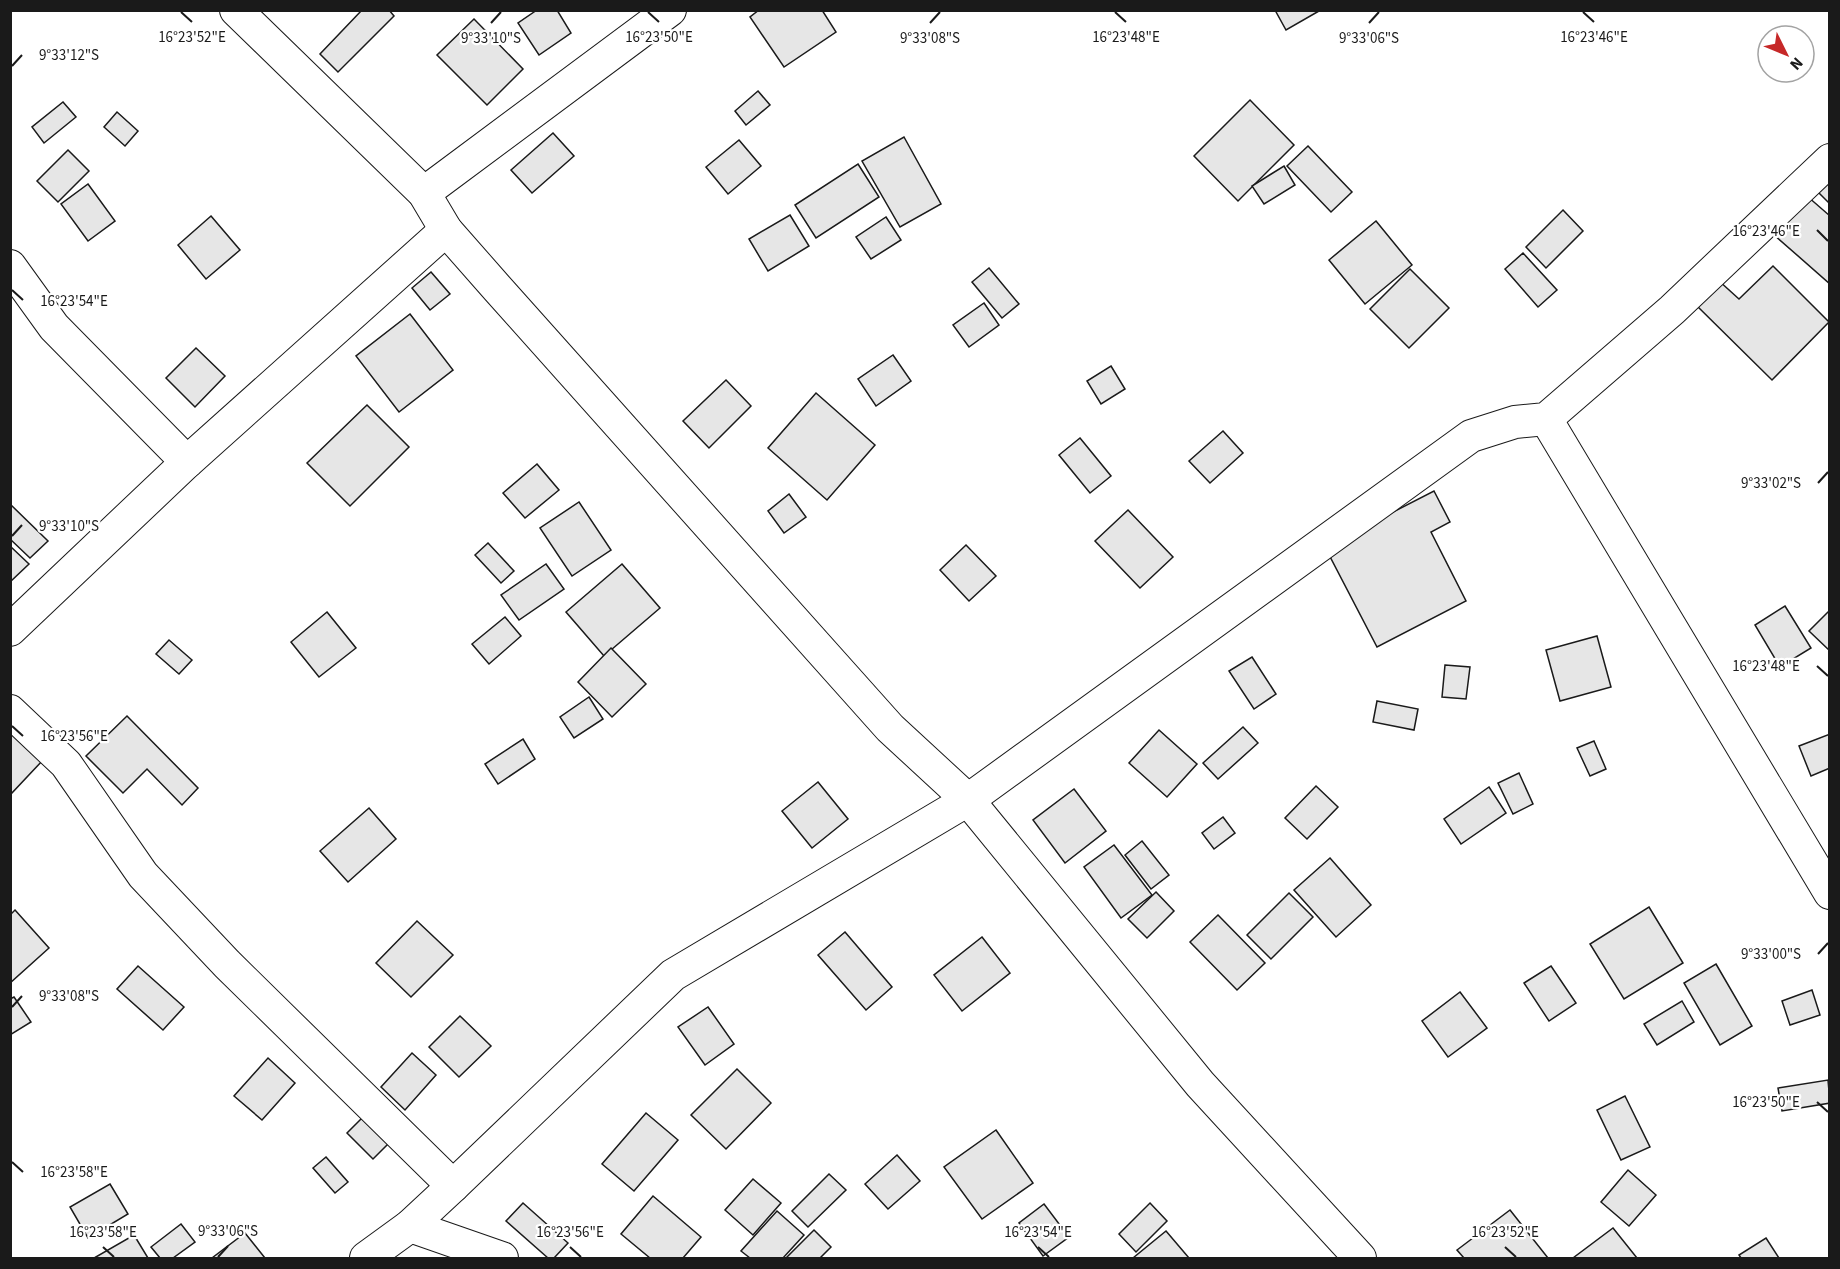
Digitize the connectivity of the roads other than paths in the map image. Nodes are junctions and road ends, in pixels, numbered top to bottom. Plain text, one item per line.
1 (236, 10) edge
2 (670, 10) edge
3 (1830, 160) edge
4 (424, 193) junction
5 (446, 230) junction
6 (10, 266) edge
7 (1546, 419) junction
8 (187, 462) junction
9 (10, 630) edge
10 (10, 711) edge
11 (968, 800) junction
12 (1830, 893) edge
13 (453, 1186) junction
14 (410, 1226) junction
15 (366, 1258) edge
16 (502, 1258) edge
17 (1360, 1258) edge

1 - 4 street
2 - 4 street
3 - 7 street
4 - 5 street
5 - 8 street
5 - 11 street
6 - 8 street
7 - 11 street
7 - 12 street
8 - 9 street
10 - 13 street
11 - 13 street
11 - 17 street
13 - 14 street
14 - 15 street
14 - 16 street

